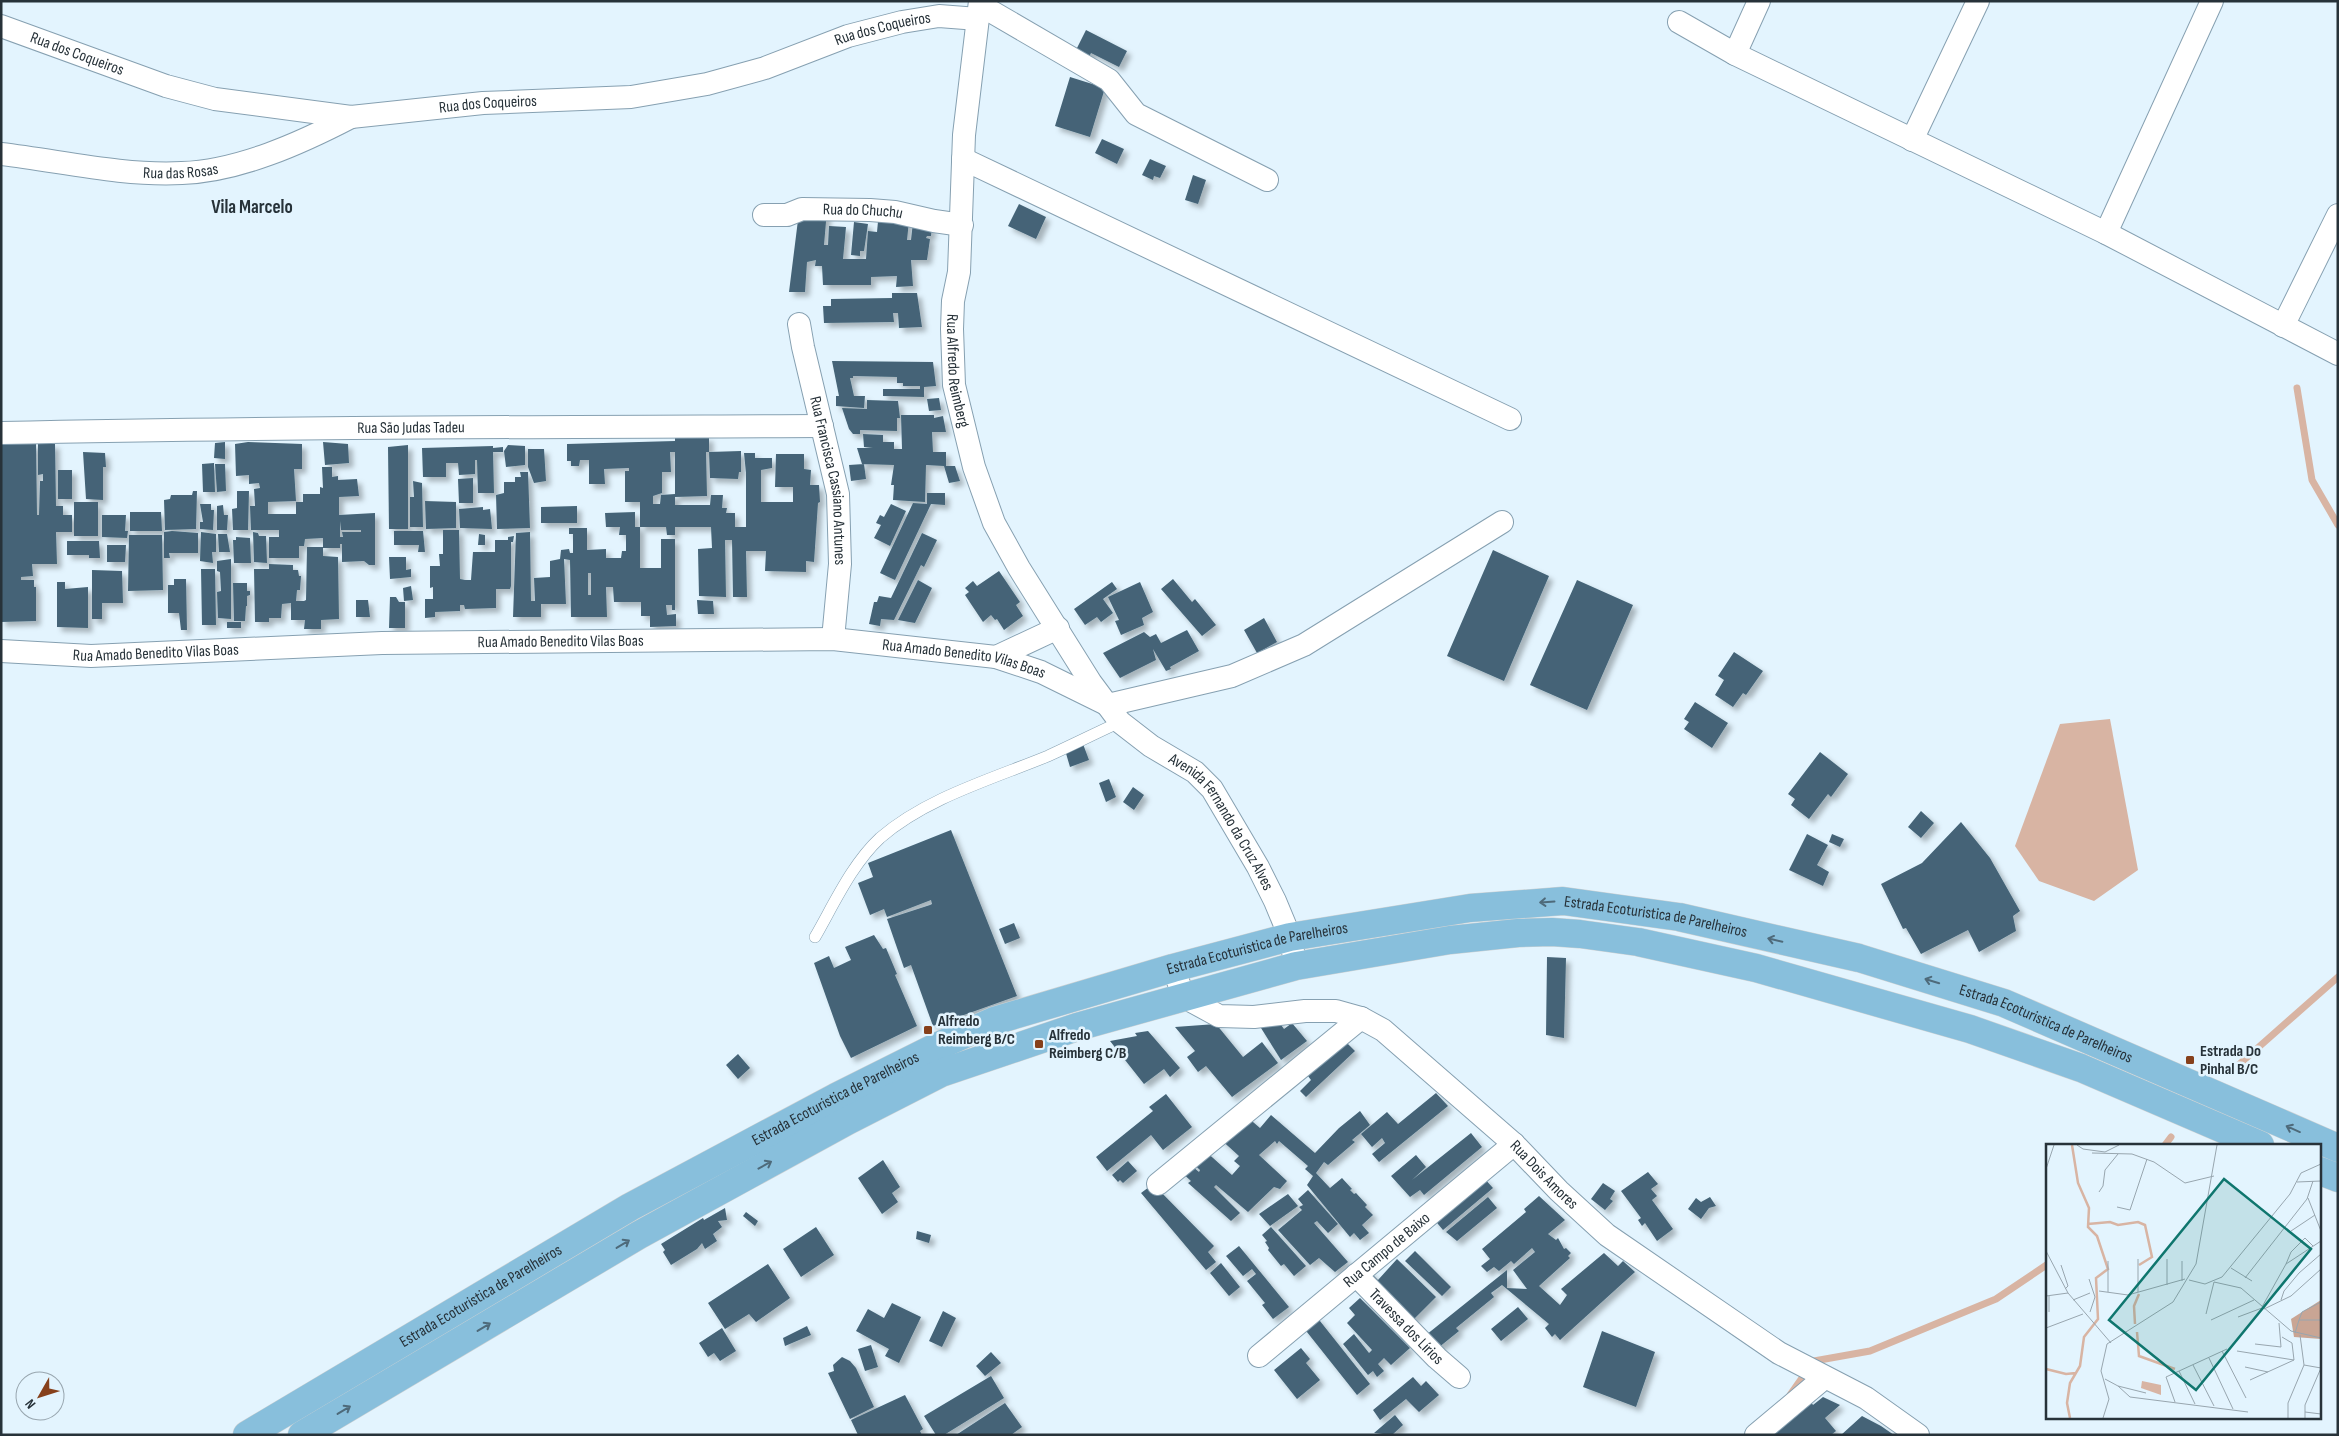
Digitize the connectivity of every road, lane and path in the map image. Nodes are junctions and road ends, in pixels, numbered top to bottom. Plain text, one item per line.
1 (1759, 1) edge
2 (1978, 1) edge
3 (2212, 1) edge
4 (979, 8) edge
5 (1679, 22) dead end
6 (1, 26) edge
7 (1735, 54) junction
8 (351, 117) junction
9 (1912, 140) junction
10 (1, 154) edge
11 (963, 159) junction
12 (1267, 180) dead end
13 (764, 215) dead end
14 (2338, 215) edge
15 (962, 225) junction
16 (2106, 234) junction
17 (799, 324) dead end
18 (2284, 326) junction
19 (2338, 354) edge
20 (1510, 419) dead end
21 (822, 426) junction
22 (1, 433) edge
23 (1502, 522) dead end
24 (1058, 628) junction
25 (833, 639) junction
26 (1, 652) edge
27 (996, 657) junction
28 (1114, 713) junction
29 (815, 937) dead end
30 (1290, 937) junction
31 (1296, 966) junction
32 (1173, 968) junction
33 (1184, 997) junction
34 (1361, 1018) junction
35 (1514, 1144) junction
36 (2258, 1144) edge
37 (2338, 1148) edge
38 (2322, 1172) edge
39 (2338, 1178) edge
40 (1158, 1184) dead end
41 (1356, 1275) junction
42 (1259, 1356) dead end
43 (1459, 1377) dead end
44 (1824, 1378) junction
45 (247, 1435) edge
46 (302, 1435) edge
47 (1756, 1435) edge
48 (1918, 1435) edge

1 - 7 street
2 - 9 street
3 - 16 street
4 - 8 street, Rua dos Coqueiros
4 - 11 street, Rua Alfredo Reimberg
4 - 12 street
5 - 7 street
6 - 8 street, Rua dos Coqueiros
7 - 9 street
8 - 10 street, Rua das Rosas
9 - 16 street
11 - 15 street, Rua Alfredo Reimberg
11 - 20 street
13 - 15 street, Rua do Chuchu
14 - 18 street
15 - 24 street, Rua Alfredo Reimberg
16 - 18 street
17 - 21 street, Rua Francisca Cassiano Antunes
18 - 19 street
21 - 22 street, Rua São Judas Tadeu
21 - 25 street, Rua Francisca Cassiano Antunes
23 - 28 street
24 - 27 street
24 - 28 street, Rua Alfredo Reimberg
25 - 26 street, Rua Amado Benedito Vilas Boas
25 - 27 street, Rua Amado Benedito Vilas Boas
27 - 28 street, Rua Amado Benedito Vilas Boas
28 - 29 lane
28 - 30 street, Avenida Fernando da Cruz Alves
30 - 31 street, Avenida Fernando da Cruz Alves
30 - 32 main road, Estrada Ecoturistica de Parelheiros
37 -> 30 main road, Estrada Ecoturistica de Parelheiros
31 - 33 main road, Estrada Ecoturistica de Parelheiros
31 - 36 main road, Estrada Ecoturistica de Parelheiros
32 - 33 street
32 - 45 main road, Estrada Ecoturistica de Parelheiros
33 - 34 street, Rua Dois Amores
46 -> 33 main road, Estrada Ecoturistica de Parelheiros
34 - 35 street, Rua Dois Amores
34 - 40 street
35 - 41 street, Rua Campo de Baixo
35 - 44 street, Rua Dois Amores
38 - 39 main road
41 - 42 street, Rua Campo de Baixo
41 - 43 street, Travessa dos Lírios
44 - 47 street
44 - 48 street, Rua Dois Amores

